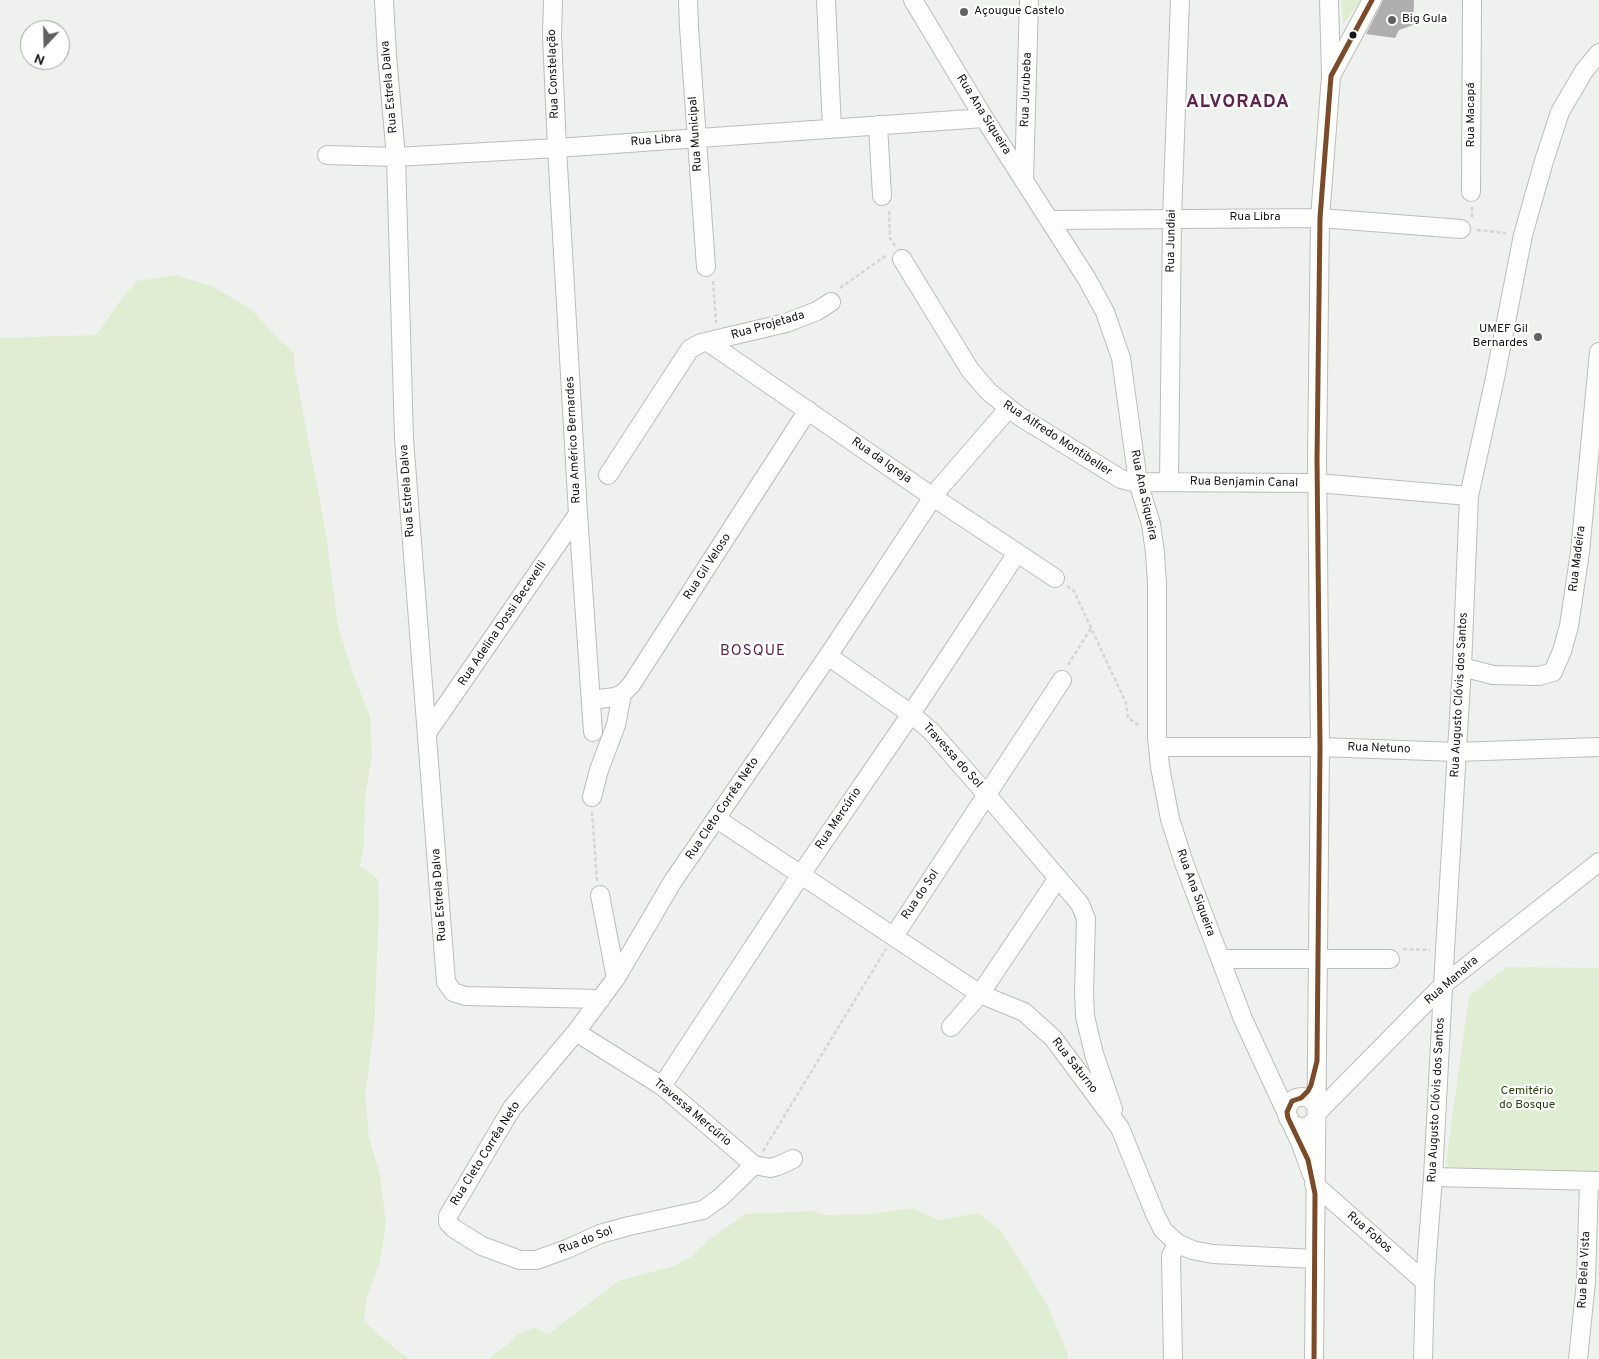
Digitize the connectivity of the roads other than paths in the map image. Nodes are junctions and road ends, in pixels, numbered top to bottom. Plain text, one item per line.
1 (384, 0) edge
2 (553, 0) edge
3 (688, 0) edge
4 (826, 0) edge
5 (913, 0) edge
6 (1029, 0) edge
7 (1180, 0) edge
8 (1329, 0) edge
9 (1372, 0) edge
10 (1472, 0) edge
11 (1599, 54) edge
12 (1331, 76) junction
13 (984, 118) junction
14 (878, 125) junction
15 (832, 128) junction
16 (696, 138) junction
17 (557, 148) junction
18 (327, 155) dead end
19 (396, 157) junction
20 (1024, 181) junction
21 (1471, 192) road end
22 (885, 200) road end
23 (1172, 218) junction
24 (1320, 218) junction
25 (1049, 220) junction
26 (1466, 229) road end
27 (896, 254) road end
28 (706, 267) dead end
29 (831, 302) road end
30 (708, 342) junction
31 (1599, 352) edge
32 (1008, 409) junction
33 (808, 410) junction
34 (608, 474) dead end
35 (1138, 482) junction
36 (1169, 482) junction
37 (1317, 483) junction
38 (1469, 496) junction
39 (933, 497) junction
40 (578, 514) junction
41 (1017, 553) junction
42 (1056, 578) dead end
43 (828, 656) junction
44 (1462, 668) junction
45 (1062, 680) road end
46 (622, 694) junction
47 (591, 700) junction
48 (911, 714) junction
49 (593, 732) dead end
50 (427, 733) junction
51 (1158, 747) junction
52 (1320, 747) junction
53 (1599, 747) edge
54 (1457, 752) junction
55 (987, 795) junction
56 (592, 797) road end
57 (717, 819) junction
58 (1599, 862) edge
59 (800, 876) junction
60 (1058, 878) junction
61 (600, 895) road end
62 (894, 936) junction
63 (1395, 954) road end
64 (1318, 958) junction
65 (1220, 959) junction
66 (616, 978) junction
67 (1443, 985) junction
68 (980, 994) junction
69 (601, 998) junction
70 (951, 1027) dead end
71 (576, 1032) junction
72 (1317, 1061) junction
73 (662, 1086) junction
74 (1274, 1087) junction
75 (1298, 1098) junction
76 (1317, 1113) junction
77 (1288, 1118) junction
78 (1120, 1128) junction
79 (793, 1159) dead end
80 (754, 1166) junction
81 (1432, 1177) junction
82 (1594, 1181) edge
83 (1315, 1186) junction
84 (448, 1216) joint
85 (1177, 1243) junction
86 (1315, 1259) junction
87 (1424, 1282) junction
88 (1173, 1359) edge
89 (1314, 1359) edge
90 (1423, 1359) edge
91 (1578, 1359) edge

1 - 19 street, Rua Estrela Dalva
2 - 17 street, Rua Constelação
3 - 16 street, Rua Municipal
4 - 15 street
5 - 13 street, Rua Ana Siqueira
6 - 20 street, Rua Jurubeba
7 - 23 street, Rua Jundiai
8 - 12 street
9 - 12 street
10 - 21 street, Rua Macapá
11 - 38 street, Rua Augusto Clóvis dos Santos
12 - 24 street
13 - 14 street, Rua Libra
13 - 20 street, Rua Ana Siqueira
14 - 15 street, Rua Libra
14 - 22 street
15 - 16 street, Rua Libra
16 - 17 street, Rua Libra
16 - 28 street, Rua Municipal
17 - 19 street, Rua Libra
17 - 40 street, Rua Américo Bernardes
18 - 19 street, Rua Libra
19 - 50 street, Rua Estrela Dalva
20 - 25 street, Rua Ana Siqueira
23 - 24 street, Rua Libra
23 - 25 street, Rua Libra
23 - 36 street, Rua Jundiai
24 - 26 street, Rua Libra
24 - 37 street
25 - 35 street, Rua Ana Siqueira
27 - 32 street, Rua Alfredo Montibeller
29 - 30 street, Rua Projetada
30 - 33 street, Rua da Igreja
30 - 34 street
31 - 44 street, Rua Madeira
32 - 35 street, Rua Alfredo Montibeller
32 - 39 street, Rua Cleto Corrêa Neto
33 - 39 street, Rua da Igreja
33 - 46 street, Rua Gil Veloso
35 - 36 street, Rua Benjamin Canal
35 - 51 street, Rua Ana Siqueira
36 - 37 street, Rua Benjamin Canal
37 - 38 street, Rua Benjamin Canal
37 - 52 street
38 - 44 street, Rua Augusto Clóvis dos Santos
39 - 41 street, Rua da Igreja
39 - 43 street, Rua Cleto Corrêa Neto
40 - 47 street, Rua Américo Bernardes
40 - 50 street, Rua Adelina Dossi Becevelli
41 - 42 street, Rua da Igreja
41 - 48 street, Rua Mercúrio
43 - 48 street, Travessa do Sol
43 - 57 street, Rua Cleto Corrêa Neto
44 - 54 street, Rua Augusto Clóvis dos Santos
45 - 55 street, Rua do Sol
46 - 47 street
46 - 56 street
47 - 49 street, Rua Américo Bernardes
48 - 55 street, Travessa do Sol
48 - 59 street, Rua Mercúrio
50 - 69 street, Rua Estrela Dalva
51 - 52 street, Rua Netuno
51 - 65 street, Rua Ana Siqueira
52 - 54 street, Rua Netuno
52 - 64 street
53 - 54 street, Rua Netuno
54 - 67 street, Rua Augusto Clóvis dos Santos
55 - 60 street, Travessa do Sol
55 - 62 street, Rua do Sol
57 - 59 street, Rua Saturno
57 - 66 street, Rua Cleto Corrêa Neto
58 - 67 street, Rua Manaíra
59 - 62 street, Rua Saturno
59 - 73 street, Rua Mercúrio
60 - 68 street
60 - 78 street, Travessa do Sol
61 - 66 street
62 - 68 street, Rua Saturno
63 - 64 street
64 - 65 street
64 - 72 street
65 - 74 street, Rua Ana Siqueira
66 - 69 street, Rua Cleto Corrêa Neto
67 - 76 street, Rua Manaíra
67 - 81 street, Rua Augusto Clóvis dos Santos
68 - 70 street
68 - 78 street, Rua Saturno
69 - 71 street, Rua Cleto Corrêa Neto
71 - 73 street, Travessa Mercúrio
71 - 84 street, Rua Cleto Corrêa Neto
72 - 75 street
72 - 76 street
73 - 80 street, Travessa Mercúrio
74 - 75 street
74 - 77 street, Rua Ana Siqueira
75 - 76 street
75 - 77 street
76 - 77 street
76 - 83 street
77 - 83 street, Rua Ana Siqueira
78 - 85 street, Rua Saturno
79 - 80 street
80 - 84 street, Rua do Sol
81 - 82 street
81 - 87 street, Rua Augusto Clóvis dos Santos
82 - 91 street, Rua Bela Vista
83 - 86 street
83 - 87 street, Rua Fobos
85 - 86 street, Rua Saturno
85 - 88 street
86 - 89 street
87 - 90 street, Rua Augusto Clóvis dos Santos

